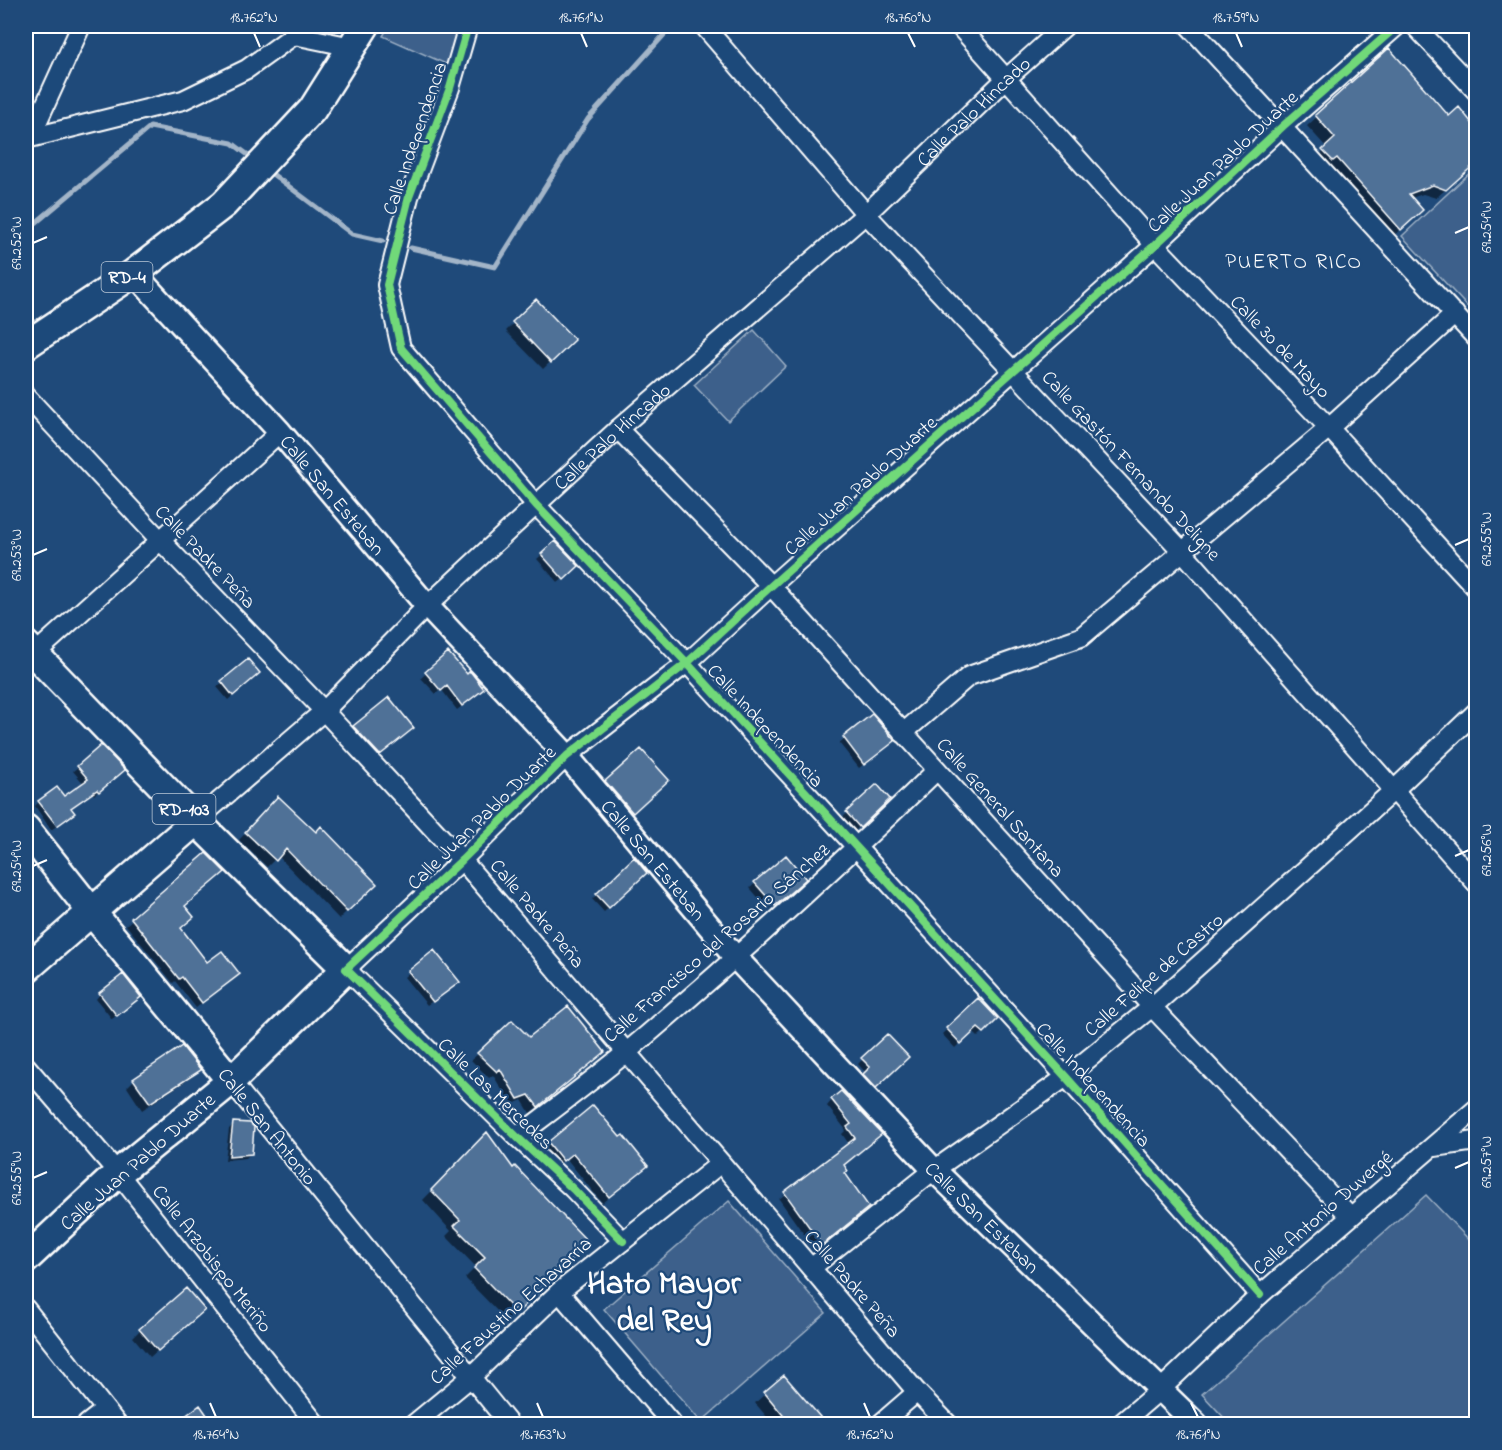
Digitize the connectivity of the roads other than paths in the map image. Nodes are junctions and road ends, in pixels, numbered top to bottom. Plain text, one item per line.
1 (81, 26) edge
2 (468, 26) edge
3 (704, 26) edge
4 (959, 26) edge
5 (1065, 26) edge
6 (1189, 26) edge
7 (1397, 26) edge
8 (1416, 26) edge
9 (359, 36) edge
10 (1007, 78) junction
11 (1476, 91) edge
12 (1283, 126) junction
13 (28, 138) edge
14 (866, 214) junction
15 (1155, 245) junction
16 (134, 273) junction
17 (1455, 314) junction
18 (1476, 338) edge
19 (26, 345) edge
20 (1014, 370) junction
21 (26, 396) edge
22 (1329, 428) junction
23 (618, 429) junction
24 (280, 432) junction
25 (536, 505) junction
26 (160, 540) junction
27 (1183, 552) junction
28 (771, 586) junction
29 (1476, 588) edge
30 (427, 606) junction
31 (29, 654) edge
32 (687, 663) junction
33 (324, 711) junction
34 (1476, 712) edge
35 (903, 733) junction
36 (567, 756) junction
37 (937, 770) junction
38 (1393, 791) junction
39 (196, 821) junction
40 (26, 829) edge
41 (857, 849) junction
42 (462, 860) junction
43 (1476, 883) edge
44 (91, 911) junction
45 (735, 957) junction
46 (26, 969) edge
47 (346, 969) junction
48 (1152, 1007) junction
49 (626, 1052) junction
50 (26, 1066) edge
51 (1066, 1077) junction
52 (231, 1081) junction
53 (1476, 1109) edge
54 (517, 1137) junction
55 (1476, 1140) edge
56 (1434, 1147) junction
57 (721, 1163) junction
58 (934, 1170) junction
59 (118, 1173) junction
60 (1350, 1216) junction
61 (623, 1241) junction
62 (26, 1259) edge
63 (811, 1268) junction
64 (559, 1292) junction
65 (1260, 1295) junction
66 (26, 1309) edge
67 (471, 1377) junction
68 (1161, 1389) junction
69 (918, 1392) junction
70 (105, 1410) junction
71 (87, 1425) edge
72 (117, 1425) edge
73 (316, 1425) edge
74 (414, 1425) edge
75 (509, 1425) edge
76 (672, 1425) edge
77 (880, 1425) edge
78 (948, 1425) edge
79 (1120, 1425) edge
80 (1196, 1425) edge

1 - 13 street
2 - 25 street, Calle Independencia
3 - 14 street, Calle Gastón Fernando Deligne
4 - 10 street, Calle 30 de Mayo
5 - 10 street, Calle Palo Hincado
6 - 12 street
7 - 12 street, Calle Juan Pablo Duarte
8 - 11 street
9 - 13 street
9 - 16 main road, RD-4
10 - 14 street, Calle Palo Hincado
10 - 15 street, Calle 30 de Mayo
12 - 15 street, Calle Juan Pablo Duarte
12 - 17 street
14 - 20 street, Calle Gastón Fernando Deligne
14 - 23 street, Calle Palo Hincado
15 - 20 street, Calle Juan Pablo Duarte
15 - 22 street, Calle 30 de Mayo
16 - 19 main road, RD-4
16 - 24 street, Calle San Esteban
17 - 18 street
17 - 22 street
20 - 27 street, Calle Gastón Fernando Deligne
20 - 28 street, Calle Juan Pablo Duarte
21 - 26 street, Calle Padre Peña
22 - 27 street
22 - 29 street, Calle 30 de Mayo
23 - 25 street, Calle Palo Hincado
23 - 28 street, Calle General Santana
24 - 26 street
24 - 30 street, Calle San Esteban
25 - 30 street, Calle Palo Hincado
25 - 32 street, Calle Independencia
26 - 31 street
26 - 33 street, Calle Padre Peña
27 - 35 street
27 - 38 street, Calle Gastón Fernando Deligne
28 - 32 street, Calle Juan Pablo Duarte
28 - 35 street, Calle General Santana
30 - 33 street, Calle Palo Hincado
30 - 36 street, Calle San Esteban
31 - 39 main road, Calle Las Mercedes / RD-103
32 - 36 street, Calle Juan Pablo Duarte
32 - 41 street, Calle Independencia
33 - 39 street, Calle Palo Hincado
33 - 42 street, Calle Padre Peña
34 - 38 street, Calle Felipe de Castro
35 - 37 street, Calle General Santana
36 - 42 street, Calle Juan Pablo Duarte
36 - 45 street, Calle San Esteban
37 - 41 street, Calle Francisco del Rosario Sánchez
37 - 48 street, Calle General Santana
38 - 43 street, Calle Gastón Fernando Deligne
38 - 48 street, Calle Felipe de Castro
39 - 44 main road, Calle Palo Hincado
39 - 47 main road, Calle Las Mercedes / RD-103
40 - 44 main road, Calle San Antonio
41 - 45 street, Calle Francisco del Rosario Sánchez
41 - 51 street, Calle Independencia
42 - 47 street, Calle Juan Pablo Duarte
42 - 49 street, Calle Padre Peña
44 - 46 main road, Calle Palo Hincado
44 - 52 main road, Calle San Antonio
45 - 49 street, Calle Francisco del Rosario Sánchez
45 - 58 street, Calle San Esteban
47 - 52 main road, Calle Juan Pablo Duarte
47 - 54 street, Calle Las Mercedes
48 - 51 street, Calle Felipe de Castro
48 - 60 street, Calle General Santana
49 - 54 street, Calle Francisco del Rosario Sánchez
49 - 57 street, Calle Padre Peña
50 - 59 street, Calle Arzobispo Meriño
51 - 58 street, Calle Felipe de Castro
51 - 65 street, Calle Independencia
52 - 59 main road, Calle Juan Pablo Duarte
52 - 67 street, Calle San Antonio
53 - 56 street, Calle Antonio Duvergé
54 - 61 street, Calle Las Mercedes
55 - 56 street
56 - 60 street, Calle Antonio Duvergé
57 - 61 street, Calle Faustino Echavarría
57 - 63 street, Calle Padre Peña
58 - 63 street, Calle Felipe de Castro
58 - 68 street, Calle San Esteban
59 - 62 main road, Calle Juan Pablo Duarte
59 - 73 street, Calle Arzobispo Meriño
60 - 65 street, Calle Antonio Duvergé
61 - 64 street, Calle Faustino Echavarría
63 - 69 street, Calle Padre Peña
64 - 67 street, Calle Faustino Echavarría
64 - 76 street
65 - 68 street, Calle Antonio Duvergé
66 - 70 street
67 - 74 street, Calle Faustino Echavarría
67 - 75 street, Calle San Antonio
68 - 79 street, Calle Antonio Duvergé
68 - 80 street, Calle San Esteban
69 - 77 street
69 - 78 street, Calle Padre Peña
70 - 71 street
70 - 72 street

